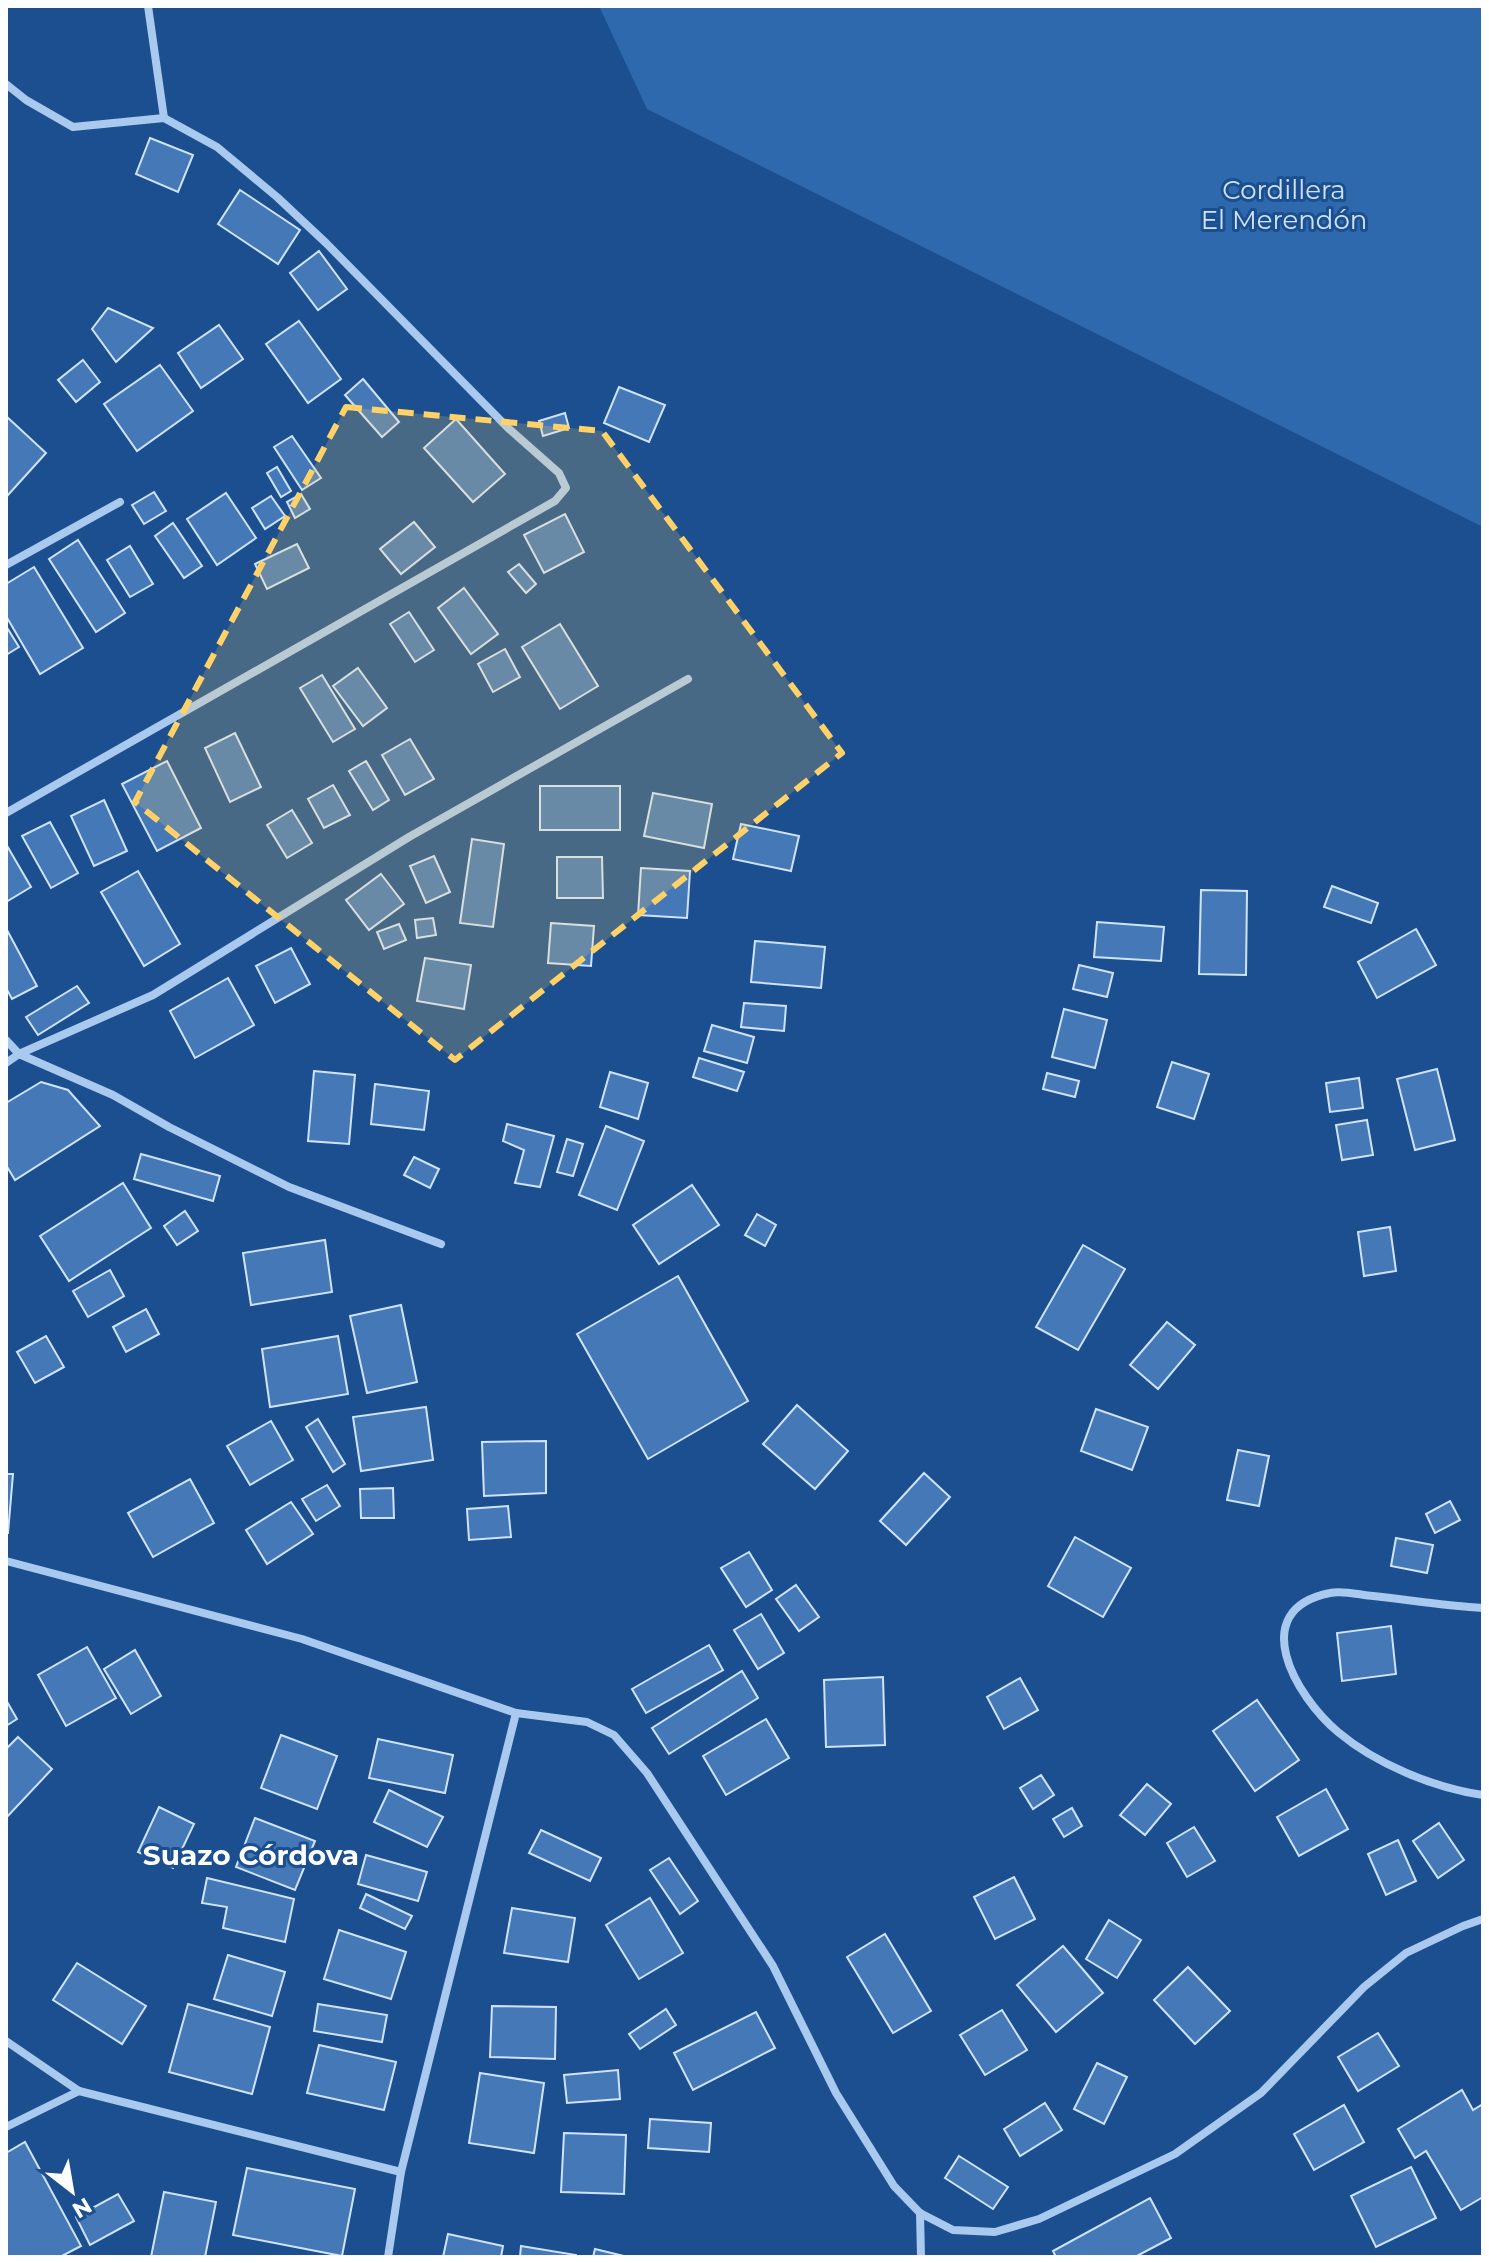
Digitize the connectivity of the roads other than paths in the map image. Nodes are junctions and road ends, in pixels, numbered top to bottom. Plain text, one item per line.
1 (148, 6) edge
2 (6, 84) edge
3 (164, 118) junction
4 (120, 502) dead end
5 (6, 565) edge
6 (688, 679) dead end
7 (6, 813) edge
8 (6, 1040) edge
9 (19, 1054) junction
10 (6, 1063) edge
11 (441, 1244) dead end
12 (6, 1561) edge
13 (1483, 1608) edge
14 (516, 1713) junction
15 (1483, 1795) edge
16 (1483, 1919) edge
17 (6, 2041) edge
18 (79, 2091) junction
19 (6, 2127) edge
20 (401, 2172) junction
21 (920, 2213) junction
22 (388, 2257) edge
23 (921, 2257) edge

1 - 3 street
2 - 3 street
3 - 7 street
4 - 5 street
6 - 9 street
8 - 9 street
9 - 10 street
9 - 11 street
12 - 14 street
13 - 15 street
14 - 20 street
14 - 21 street
16 - 21 street
17 - 18 street
18 - 19 street
18 - 20 street
20 - 22 street
21 - 23 street

